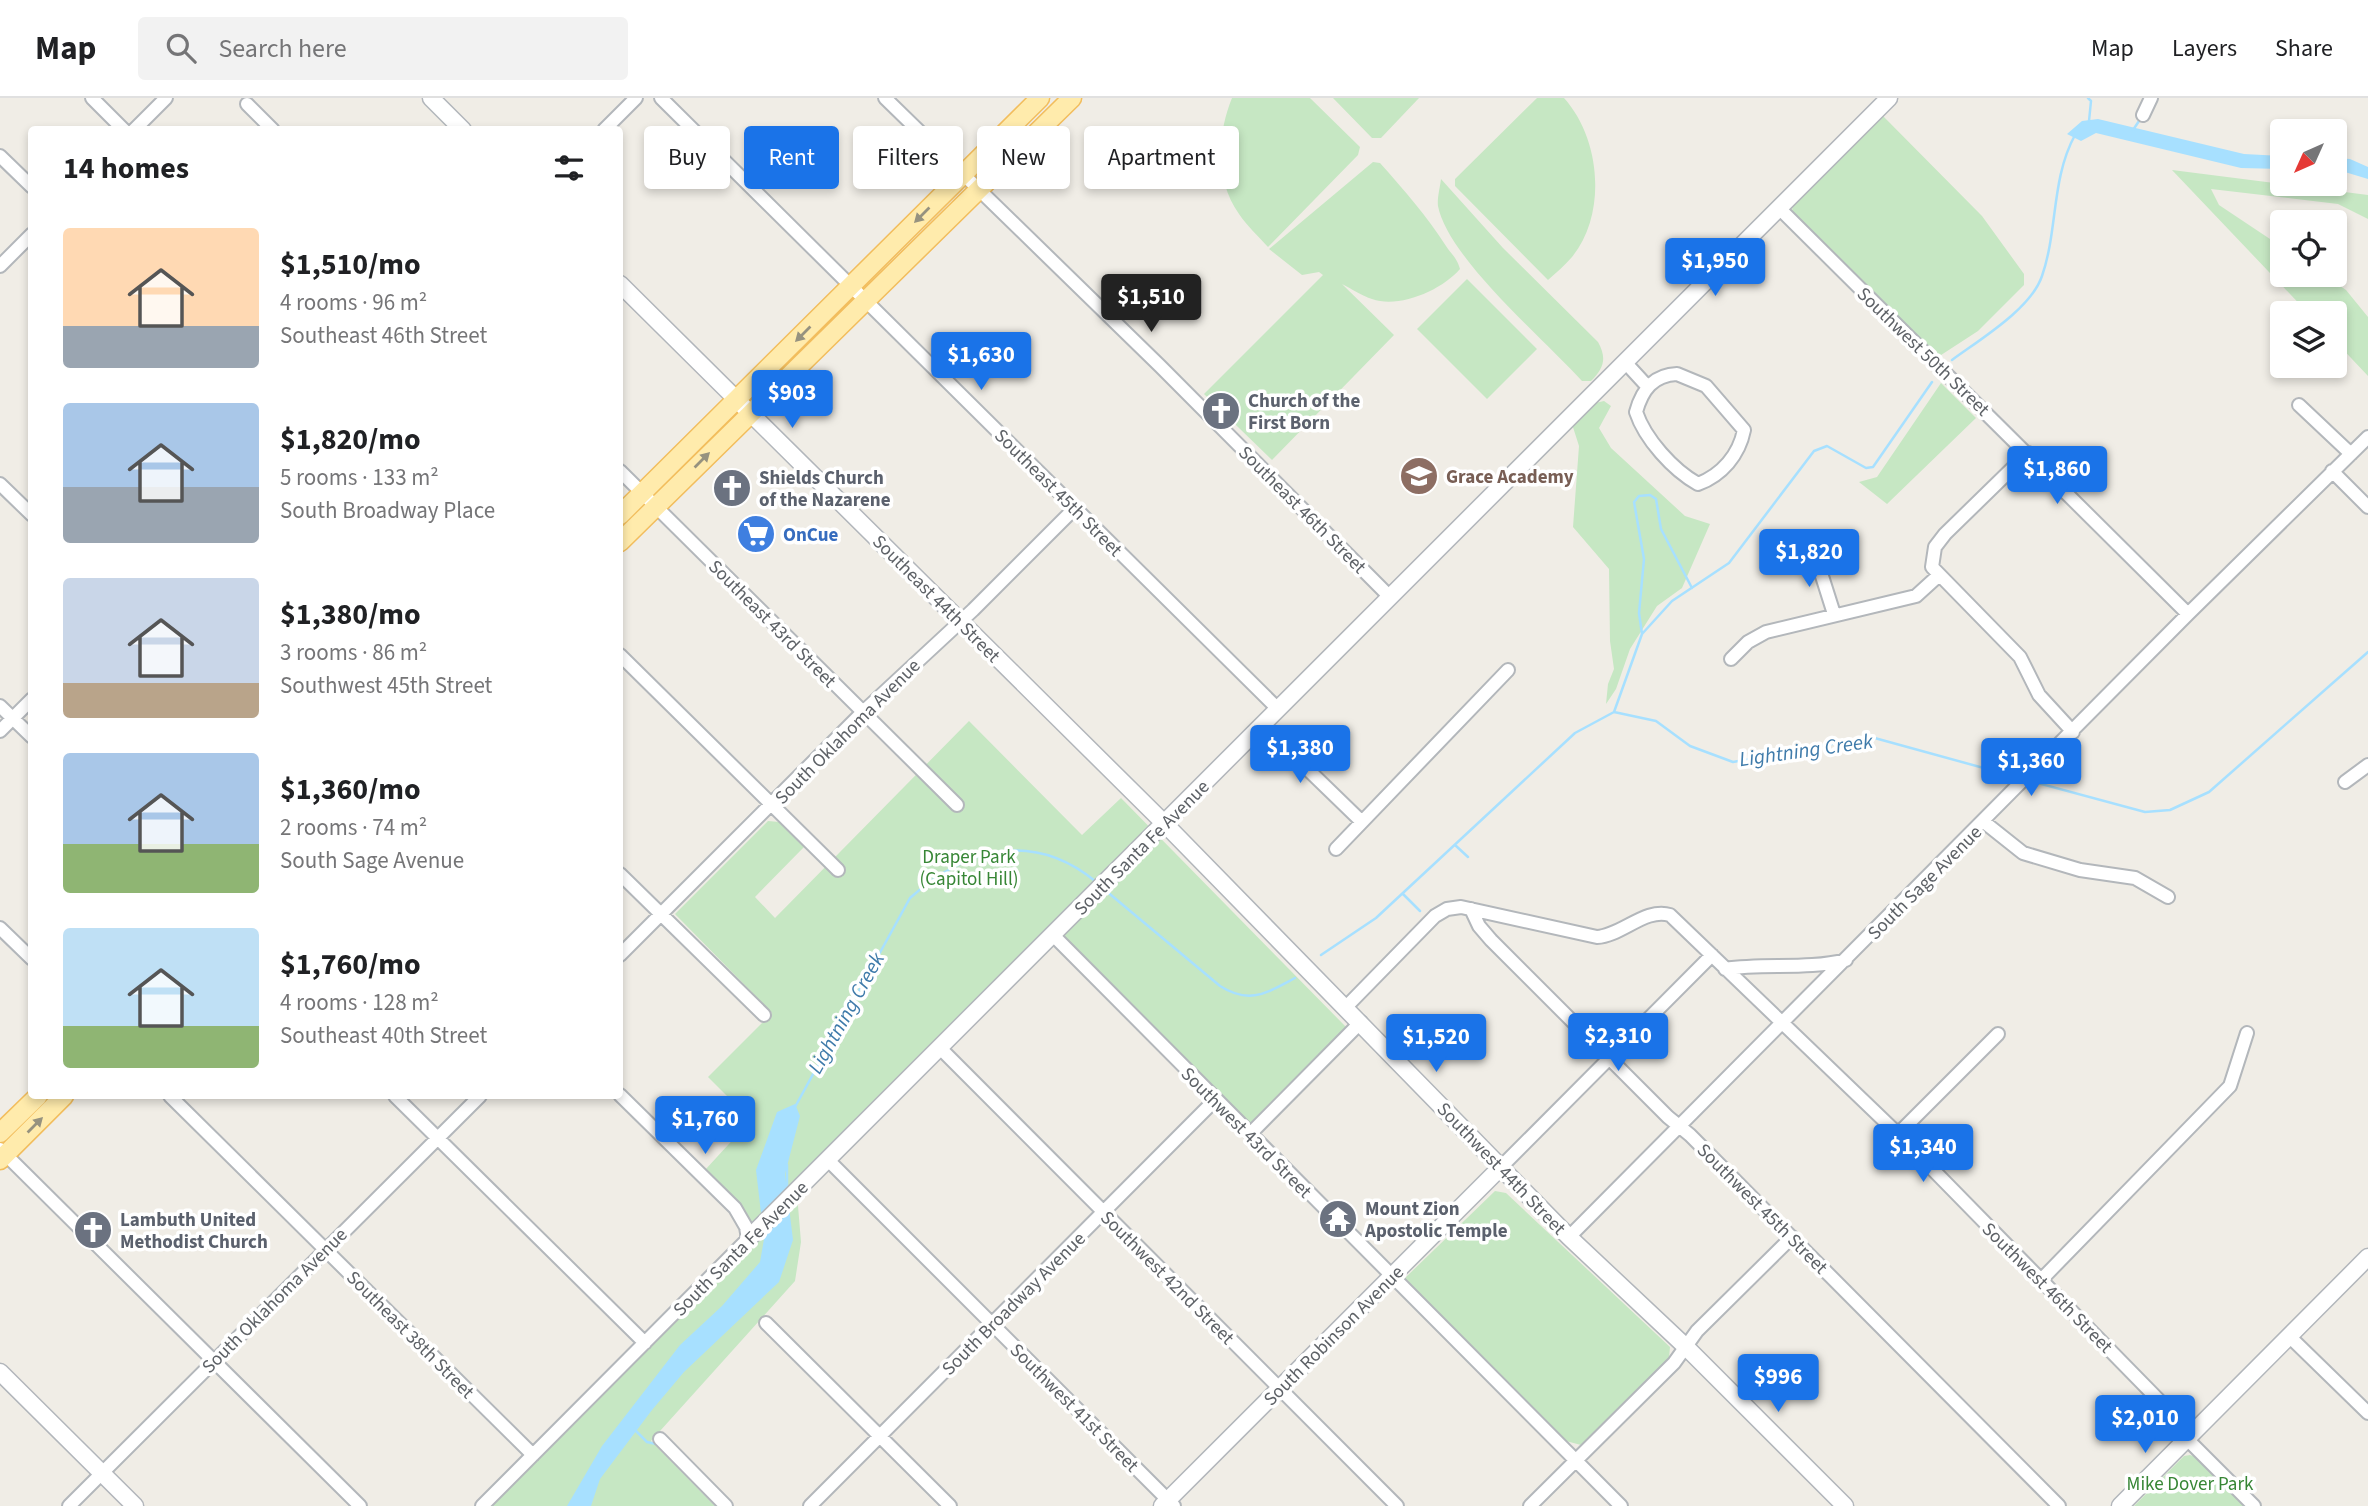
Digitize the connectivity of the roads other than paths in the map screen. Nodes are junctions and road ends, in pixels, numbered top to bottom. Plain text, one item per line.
1 (92, 98) edge
2 (166, 98) edge
3 (430, 98) edge
4 (636, 98) edge
5 (661, 98) edge
6 (885, 98) edge
7 (1040, 98) edge
8 (1072, 98) edge
9 (1889, 98) edge
10 (2151, 98) edge
11 (247, 104) dead end
12 (2143, 116) dead end
13 (120, 126) edge
14 (138, 126) edge
15 (269, 126) edge
16 (459, 126) edge
17 (608, 126) edge
18 (913, 126) edge
19 (0, 156) edge
20 (963, 174) edge
21 (963, 176) edge
22 (28, 183) edge
23 (948, 189) edge
24 (978, 191) junction
25 (1779, 208) junction
26 (28, 238) edge
27 (0, 266) edge
28 (851, 286) junction
29 (623, 288) edge
30 (867, 301) junction
31 (1625, 362) junction
32 (1647, 386) junction
33 (736, 400) junction
34 (2300, 405) dead end
35 (750, 414) junction
36 (2368, 438) edge
37 (2028, 453) junction
38 (2351, 454) junction
39 (2332, 471) junction
40 (623, 474) edge
41 (0, 484) edge
42 (642, 493) junction
43 (655, 506) junction
44 (2368, 507) edge
45 (1075, 508) junction
46 (28, 511) edge
47 (623, 512) edge
48 (623, 539) edge
49 (1815, 554) dead end
50 (1938, 576) junction
51 (1390, 597) junction
52 (1834, 614) junction
53 (2188, 614) junction
54 (959, 621) junction
55 (623, 658) edge
56 (1731, 659) dead end
57 (1508, 670) dead end
58 (28, 703) edge
59 (0, 706) edge
60 (1278, 709) junction
61 (863, 712) junction
62 (12, 719) junction
63 (1262, 726) junction
64 (0, 731) edge
65 (2073, 732) junction
66 (28, 733) edge
67 (2368, 765) edge
68 (2345, 782) dead end
69 (957, 805) dead end
70 (772, 806) junction
71 (1361, 821) junction
72 (1984, 822) junction
73 (1165, 824) junction
74 (1336, 849) dead end
75 (838, 870) dead end
76 (623, 877) edge
77 (2168, 897) dead end
78 (1471, 909) junction
79 (659, 913) junction
80 (0, 928) edge
81 (1053, 934) junction
82 (623, 952) edge
83 (28, 955) edge
84 (1712, 955) junction
85 (1847, 960) junction
86 (1725, 969) junction
87 (1346, 1006) junction
88 (764, 1015) dead end
89 (1361, 1021) junction
90 (1783, 1026) junction
91 (2247, 1033) dead end
92 (1998, 1034) dead end
93 (940, 1048) junction
94 (1609, 1058) junction
95 (623, 1098) edge
96 (35, 1099) edge
97 (61, 1099) edge
98 (173, 1099) edge
99 (398, 1099) edge
100 (477, 1099) edge
101 (1215, 1100) junction
102 (1680, 1127) junction
103 (0, 1133) edge
104 (1250, 1133) junction
105 (1898, 1134) junction
106 (437, 1137) junction
107 (2, 1155) edge
108 (828, 1160) junction
109 (1500, 1168) junction
110 (1104, 1212) junction
111 (1569, 1237) junction
112 (1792, 1237) junction
113 (748, 1239) junction
114 (325, 1248) junction
115 (2368, 1257) edge
116 (1392, 1276) junction
117 (2041, 1280) junction
118 (766, 1323) dead end
119 (992, 1324) junction
120 (2289, 1336) junction
121 (645, 1343) junction
122 (1686, 1347) junction
123 (213, 1363) junction
124 (0, 1372) edge
125 (1280, 1389) junction
126 (2368, 1413) edge
127 (880, 1436) junction
128 (2189, 1436) junction
129 (660, 1439) dead end
130 (533, 1455) junction
131 (1576, 1460) junction
132 (102, 1473) junction
133 (1168, 1504) edge
134 (69, 1506) edge
135 (135, 1506) edge
136 (360, 1506) edge
137 (482, 1506) edge
138 (726, 1506) edge
139 (810, 1506) edge
140 (950, 1506) edge
141 (1397, 1506) edge
142 (1530, 1506) edge
143 (1621, 1506) edge
144 (1845, 1506) edge
145 (2059, 1506) edge
146 (2120, 1506) edge
147 (2254, 1506) edge

1 - 13 street
2 - 14 street
3 - 16 street
4 - 17 street
5 - 28 street, Southeast 45th Street
6 - 18 street, Southeast 46th Street
7 - 20 main road
8 - 24 main road
9 - 25 street, South Santa Fe Avenue
10 - 12 street
11 - 15 street
19 - 22 street
21 - 24 street, Southeast 46th Street
23 -> 28 main road
24 - 30 main road
24 - 51 street, Southeast 46th Street
25 - 31 street, South Santa Fe Avenue
25 - 37 street, Southwest 50th Street
26 - 27 street
28 - 30 street, Southeast 45th Street
28 -> 33 main road
29 - 33 street, Southeast 44th Street
30 - 35 main road
30 - 45 street, Southeast 45th Street
31 - 32 street
31 - 51 street, South Santa Fe Avenue
32 - 32 street
33 - 35 street, Southeast 44th Street
33 - 42 main road
34 - 38 street
43 -> 35 main road
35 - 54 street, Southeast 44th Street
36 - 38 street, South Sage Avenue
37 - 50 street
37 - 53 street, Southwest 50th Street
38 - 39 street, South Sage Avenue
39 - 44 street
39 - 53 street, South Sage Avenue
40 - 42 street, Southeast 43rd Street
41 - 46 street
42 - 43 street, Southeast 43rd Street
42 - 47 main road
43 - 48 main road
43 - 61 street, Southeast 43rd Street
45 - 54 street, South Oklahoma Avenue
45 - 60 street, Southeast 45th Street
49 - 52 street
50 - 52 street
50 - 65 street
51 - 60 street, South Santa Fe Avenue
52 - 56 street
53 - 65 street, South Sage Avenue
54 - 61 street, South Oklahoma Avenue
54 - 73 street, Southeast 44th Street
55 - 70 street
57 - 71 street
58 - 62 street
59 - 62 street
60 - 63 street, South Santa Fe Avenue
61 - 69 street, Southeast 43rd Street
61 - 70 street, South Oklahoma Avenue
62 - 64 street
62 - 66 street
63 - 71 street
63 - 73 street, South Santa Fe Avenue
65 - 72 street, South Sage Avenue
67 - 68 street
70 - 75 street
70 - 79 street, South Oklahoma Avenue
71 - 74 street
72 - 77 street
72 - 85 street, South Sage Avenue
73 - 81 street, South Santa Fe Avenue
73 - 87 street, Southwest 44th Street
76 - 79 street
78 - 84 street, Southwest 46th Street
78 - 87 street
78 - 94 street, Southwest 45th Street
79 - 82 street, South Oklahoma Avenue
79 - 88 street
80 - 83 street
81 - 93 street, South Santa Fe Avenue
81 - 101 street, Southwest 43rd Street
84 - 86 street, Southwest 46th Street
84 - 94 street, South Robinson Avenue
85 - 86 street
85 - 90 street, South Sage Avenue
86 - 90 street, Southwest 46th Street
87 - 89 street, Southwest 44th Street
89 - 104 street
89 - 109 street, Southwest 44th Street
90 - 102 street, South Sage Avenue
90 - 105 street, Southwest 46th Street
91 - 117 street
92 - 105 street
93 - 108 street, South Santa Fe Avenue
93 - 110 street, Southwest 42nd Street
94 - 102 street, Southwest 45th Street
94 - 109 street, South Robinson Avenue
95 - 113 street
96 - 103 main road
107 -> 97 main road
98 - 114 street, Southeast 38th Street
99 - 106 street
100 - 106 street, South Oklahoma Avenue
101 - 104 street, Southwest 43rd Street
101 - 110 street, South Broadway Avenue
102 - 111 street, South Sage Avenue
102 - 112 street, Southwest 45th Street
104 - 116 street, Southwest 43rd Street
105 - 117 street, Southwest 46th Street
106 - 114 street, South Oklahoma Avenue
106 - 121 street
107 - 123 street
108 - 113 street, South Santa Fe Avenue
108 - 119 street, Southwest 41st Street
109 - 111 street, Southwest 44th Street
109 - 116 street, South Robinson Avenue
110 - 119 street, South Broadway Avenue
110 - 125 street, Southwest 42nd Street
111 - 122 street, Southwest 44th Street
112 - 122 street
112 - 145 street, Southwest 45th Street
113 - 121 street, South Santa Fe Avenue
114 - 123 street, South Oklahoma Avenue
114 - 130 street, Southeast 38th Street
115 - 120 street
116 - 125 street, South Robinson Avenue
116 - 131 street, Southwest 43rd Street
117 - 128 street, Southwest 46th Street
118 - 127 street
119 - 127 street, South Broadway Avenue
119 - 133 street, Southwest 41st Street
120 - 126 street
120 - 128 street
121 - 130 street, South Santa Fe Avenue
122 - 131 street
122 - 144 street, Southwest 44th Street
123 - 132 street, South Oklahoma Avenue
123 - 136 street
124 - 132 street
125 - 133 street, South Robinson Avenue
125 - 141 street, Southwest 42nd Street
127 - 139 street, South Broadway Avenue
127 - 140 street
128 - 146 street
128 - 147 street, Southwest 46th Street
129 - 138 street
130 - 137 street, South Santa Fe Avenue
131 - 142 street
131 - 143 street, Southwest 43rd Street
132 - 134 street, South Oklahoma Avenue
132 - 135 street

